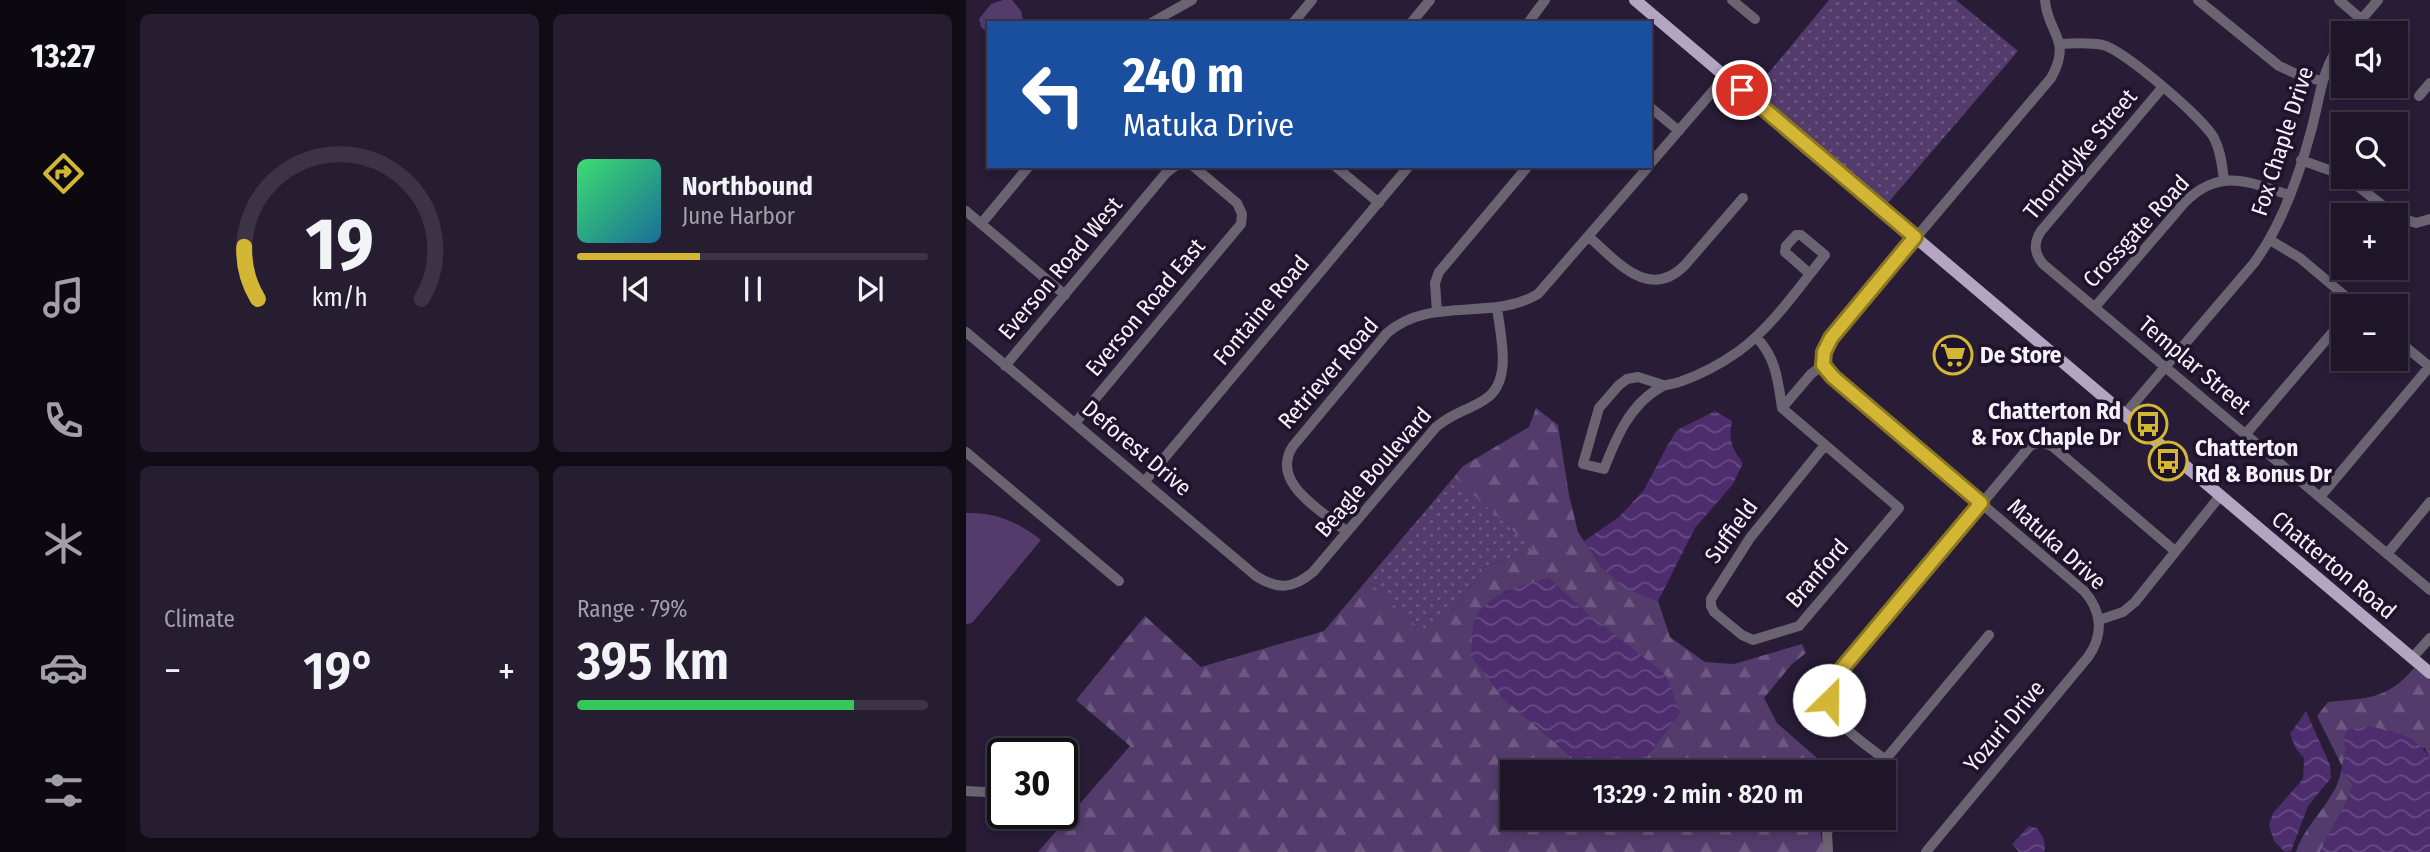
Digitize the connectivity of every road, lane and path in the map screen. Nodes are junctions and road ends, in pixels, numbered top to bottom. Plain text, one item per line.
1 (1192, 0) edge
2 (1312, 0) edge
3 (1430, 0) edge
4 (1545, 0) edge
5 (1635, 0) edge
6 (1732, 0) edge
7 (2198, 0) edge
8 (2339, 0) edge
9 (2378, 0) edge
10 (2042, 1) edge
11 (1755, 19) dead end
12 (2361, 19) joint
13 (1155, 21) edge
14 (1295, 21) edge
15 (1413, 21) edge
16 (1529, 21) edge
17 (2060, 44) junction
18 (2331, 58) edge
19 (1725, 77) junction
20 (2322, 81) junction
21 (2430, 83) edge
22 (2162, 88) junction
23 (2418, 96) dead end
24 (1652, 109) edge
25 (1679, 131) junction
26 (2301, 160) junction
27 (1652, 162) edge
28 (1027, 168) edge
29 (1172, 168) edge
30 (1196, 168) edge
31 (1337, 168) edge
32 (1407, 168) edge
33 (1526, 168) edge
34 (1646, 168) edge
35 (2331, 171) edge
36 (2224, 180) junction
37 (2361, 189) edge
38 (2289, 195) junction
39 (1744, 198) dead end
40 (1378, 203) junction
41 (2378, 203) edge
42 (966, 211) edge
43 (2430, 219) edge
44 (2408, 221) edge
45 (981, 223) junction
46 (1588, 237) junction
47 (1915, 237) junction
48 (2270, 240) junction
49 (2035, 248) joint
50 (1810, 274) junction
51 (2342, 294) edge
52 (1065, 295) junction
53 (1497, 307) junction
54 (2095, 307) junction
55 (1437, 312) junction
56 (966, 332) edge
57 (2331, 334) edge
58 (1756, 337) junction
59 (2408, 348) edge
60 (1823, 365) junction
61 (1005, 366) junction
62 (2430, 366) edge
63 (2166, 367) junction
64 (1663, 385) junction
65 (1782, 408) junction
66 (2125, 414) junction
67 (1075, 423) junction
68 (2245, 435) junction
69 (1825, 445) junction
70 (966, 452) edge
71 (1144, 481) junction
72 (2220, 496) junction
73 (2320, 497) junction
74 (2430, 502) edge
75 (1981, 503) junction
76 (1347, 532) junction
77 (2175, 551) junction
78 (2387, 554) junction
79 (1119, 581) dead end
80 (1287, 587) joint
81 (2430, 590) edge
82 (2099, 620) junction
83 (1989, 635) dead end
84 (2430, 638) edge
85 (1749, 639) joint
86 (2412, 659) junction
87 (2430, 673) edge
88 (1885, 760) joint
89 (966, 790) edge
90 (987, 792) edge
91 (1828, 830) edge
92 (1827, 848) edge
93 (1926, 852) edge

1 - 13 street
2 - 14 street
3 - 15 street
4 - 16 street
5 - 19 main road, Chatterton Road
6 - 11 street
7 - 20 street
8 - 12 street
9 - 12 street
10 - 17 street
17 - 22 street
17 - 47 street
18 - 20 street, Fox Chaple Drive
19 - 25 street, Retriever Road
19 - 47 main road, Chatterton Road
20 - 26 street, Fox Chaple Drive
21 - 23 street
22 - 36 street
22 - 49 street, Thorndyke Street
24 - 25 street
25 - 27 street, Retriever Road
26 - 35 street
26 - 38 street, Fox Chaple Drive
28 - 45 street
29 - 52 street, Everson Road West
30 - 67 street, Everson Road East
31 - 40 street
32 - 40 street, Fontaine Road
33 - 55 street
34 - 46 street, Retriever Road
36 - 38 street, Crossgate Road
36 - 54 street, Crossgate Road
37 - 41 street
38 - 48 street, Fox Chaple Drive
39 - 46 street
40 - 71 street, Fontaine Road
42 - 45 street
43 - 44 street
45 - 52 street
46 - 53 street, Retriever Road
47 - 60 street
47 - 66 main road, Chatterton Road
48 - 51 street
48 - 63 street, Fox Chaple Drive
49 - 54 street, Templar Street
50 - 50 street
50 - 58 street
52 - 61 street, Everson Road West
53 - 55 street, Retriever Road
53 - 76 street, Beagle Boulevard
54 - 63 street, Templar Street
55 - 76 street, Retriever Road
56 - 61 street, Deforest Drive
57 - 68 street
58 - 64 street
58 - 65 street
59 - 62 street
60 - 65 street
60 - 75 street, Matuka Drive
61 - 67 street, Deforest Drive
62 - 73 street
63 - 66 street, Fox Chaple Drive
63 - 68 street, Templar Street
64 - 64 street
65 - 69 street
66 - 72 main road, Chatterton Road
67 - 71 street, Deforest Drive
68 - 73 street, Templar Street
69 - 85 street, Suffield
69 - 85 street, Branford
70 - 79 street
71 - 80 street, Deforest Drive
72 - 77 street
72 - 86 main road, Chatterton Road
73 - 78 street, Templar Street
74 - 78 street
75 - 77 street
75 - 82 street, Matuka Drive
75 - 88 street
76 - 80 street, Beagle Boulevard
77 - 82 street
78 - 81 street, Templar Street
82 - 93 street, Yozuri Drive
83 - 88 street
84 - 86 street
86 - 87 main road, Chatterton Road
89 - 90 street
91 - 92 street

